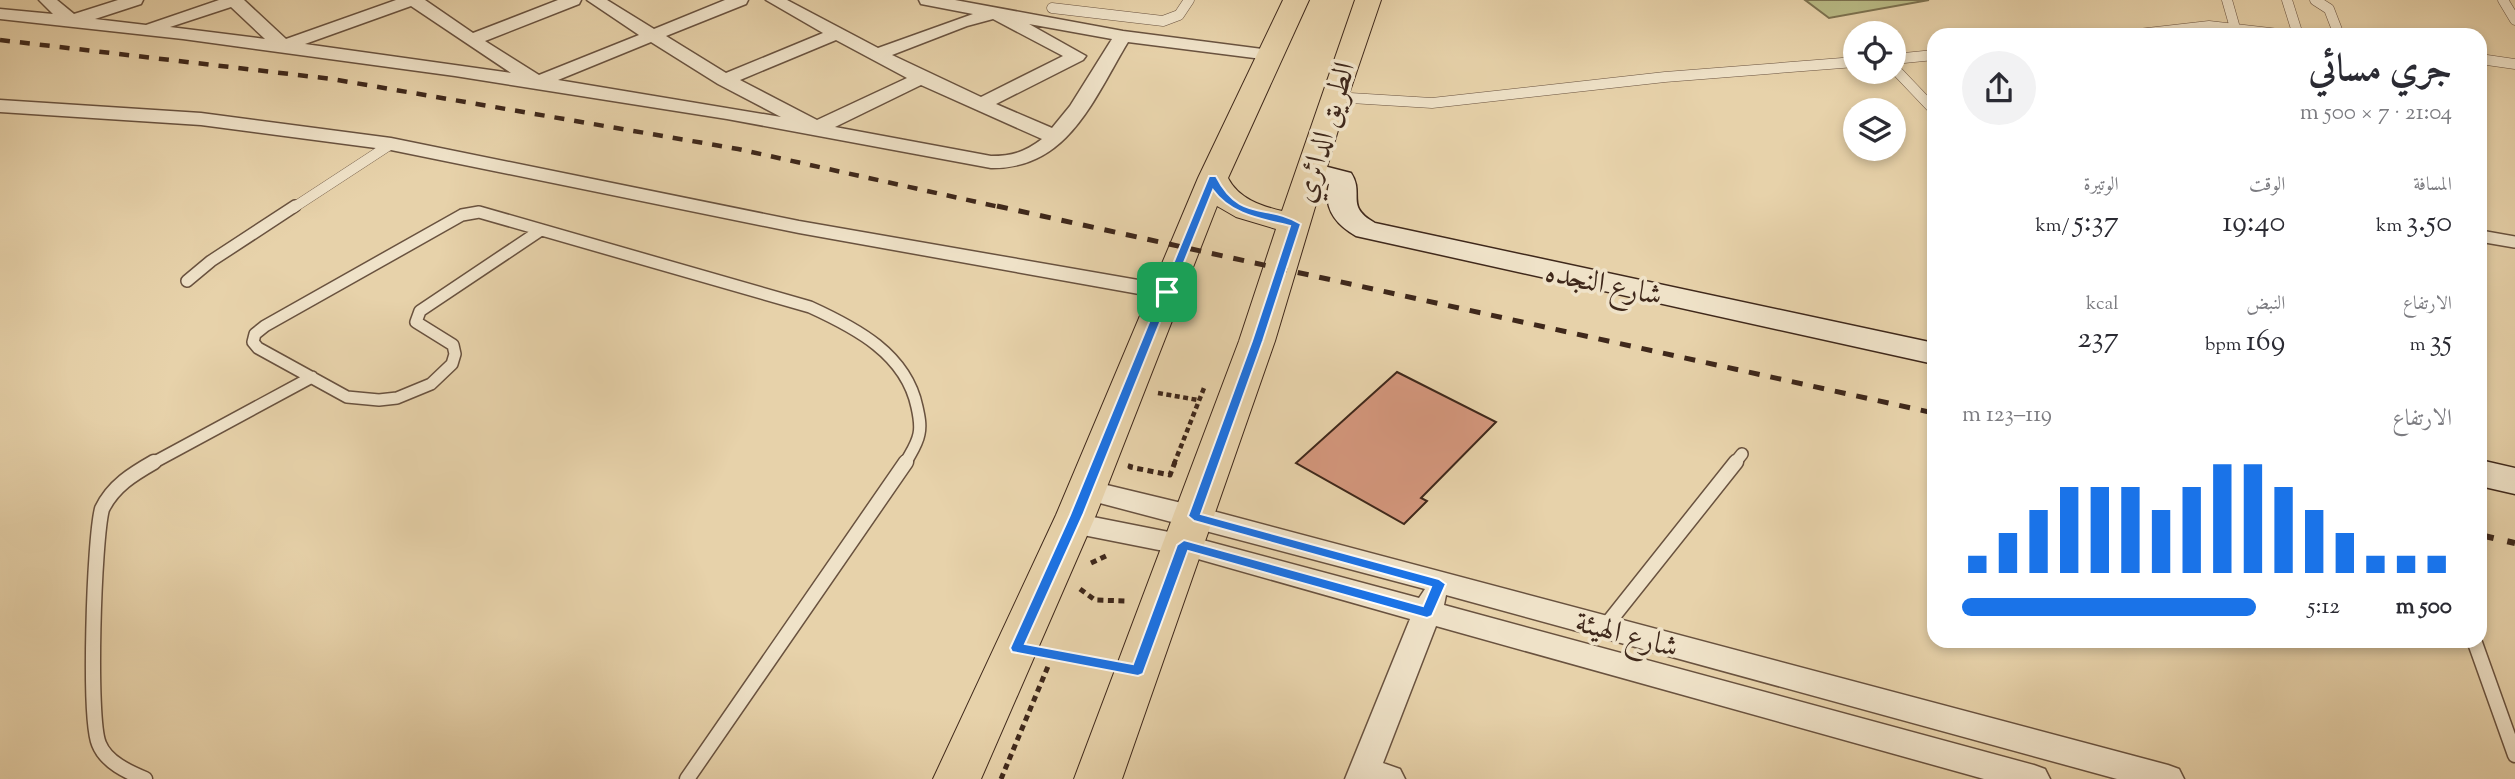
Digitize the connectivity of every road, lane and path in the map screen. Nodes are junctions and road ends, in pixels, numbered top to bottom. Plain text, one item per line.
1 (47, 0) edge
2 (135, 0) edge
3 (234, 0) edge
4 (413, 0) edge
5 (573, 0) edge
6 (596, 0) edge
7 (740, 0) edge
8 (774, 0) edge
9 (927, 0) edge
10 (1189, 0) edge
11 (1296, 0) edge
12 (1368, 0) edge
13 (2227, 0) edge
14 (2287, 0) edge
15 (2315, 0) edge
16 (2503, 0) edge
17 (1052, 8) dead end
18 (995, 13) junction
19 (0, 14) edge
20 (2515, 20) edge
21 (71, 21) junction
22 (2183, 28) edge
23 (2235, 28) joint
24 (2296, 28) edge
25 (2336, 28) edge
26 (145, 30) junction
27 (838, 33) junction
28 (652, 36) junction
29 (1123, 36) junction
30 (471, 40) junction
31 (283, 46) junction
32 (879, 54) junction
33 (1270, 55) junction
34 (1077, 56) junction
35 (1927, 56) edge
36 (1906, 58) edge
37 (1107, 60) junction
38 (2487, 60) edge
39 (1843, 63) edge
40 (2512, 63) edge
41 (2515, 74) edge
42 (921, 78) junction
43 (725, 80) junction
44 (1906, 81) edge
45 (538, 82) junction
46 (1334, 97) junction
47 (1927, 103) edge
48 (980, 105) junction
49 (0, 106) edge
50 (817, 128) junction
51 (1057, 138) junction
52 (391, 144) junction
53 (1312, 171) junction
54 (1213, 178) junction
55 (1296, 224) junction
56 (541, 230) junction
57 (2487, 237) edge
58 (2515, 242) edge
59 (187, 281) dead end
60 (1167, 292) junction
61 (1927, 352) edge
62 (312, 377) junction
63 (1209, 379) dead end
64 (1160, 380) dead end
65 (1156, 393) junction
66 (1198, 400) junction
67 (1151, 405) dead end
68 (1134, 454) dead end
69 (1742, 454) dead end
70 (2487, 475) edge
71 (2515, 481) edge
72 (1080, 507) junction
73 (1189, 531) junction
74 (1114, 554) dead end
75 (1084, 574) dead end
76 (1082, 581) dead end
77 (1439, 584) junction
78 (1080, 589) junction
79 (1132, 594) dead end
80 (1076, 596) dead end
81 (1129, 601) junction
82 (1128, 609) dead end
83 (1427, 612) junction
84 (1604, 628) junction
85 (1055, 646) dead end
86 (1016, 648) junction
87 (2477, 648) edge
88 (1052, 656) junction
89 (1117, 663) junction
90 (2515, 755) edge
91 (1371, 776) edge
92 (145, 779) edge
93 (687, 779) edge
94 (957, 779) edge
95 (1000, 779) edge
96 (1098, 779) edge
97 (2034, 779) edge
98 (2168, 779) edge

1 - 21 street
2 - 21 street
3 - 26 street
3 - 31 street
4 - 30 street
4 - 31 street
5 - 30 street
6 - 28 street
7 - 28 street
8 - 27 street
9 - 18 street
10 - 17 lane
11 - 33 main road
12 - 46 main road, الطريق الدائري
13 - 23 lane
14 - 24 lane
15 - 25 lane
16 - 20 lane
18 - 29 street
18 - 32 street
18 - 34 street
19 - 21 street
21 - 26 street
22 - 23 lane
26 - 31 street
27 - 32 street
27 - 43 street
28 - 43 street
28 - 45 street
29 - 33 street
29 - 37 street
30 - 45 street
31 - 45 street
32 - 42 street
33 - 54 main road
34 - 37 street
34 - 48 street
35 - 36 lane
37 - 51 street
38 - 40 lane
39 - 46 lane
40 - 41 lane
42 - 48 street
42 - 50 street
43 - 50 street
44 - 47 lane
45 - 50 street
46 - 53 main road, الطريق الدائري
48 - 51 street
49 - 52 street
50 - 51 street
52 - 59 lane
52 - 60 street
53 - 55 main road, الطريق الدائري
53 - 61 street, شارع النجده
54 - 55 main road
54 - 60 main road
55 - 73 main road, الطريق الدائري
56 - 62 lane
56 - 62 lane
56 - 93 lane
57 - 58 lane
60 - 72 main road
62 - 92 lane
63 - 66 path
64 - 65 path
65 - 66 path
65 - 67 path
66 - 68 path
69 - 84 lane
70 - 71 street
72 - 73 street, شارع الهيئة
72 - 86 main road
73 - 77 street, شارع الهيئة
73 - 83 street, شارع الهيئة
73 - 89 main road, الطريق الدائري
74 - 75 path
76 - 78 path
77 - 83 street
77 - 84 street, شارع الهيئة
78 - 80 path
78 - 81 path
79 - 81 path
81 - 82 path
83 - 91 street
83 - 97 street, شارع الهيئة
84 - 98 street, شارع الهيئة
85 - 88 path
86 - 88 path
86 - 94 main road
87 - 90 lane
88 - 89 path
88 - 95 path
89 - 96 main road, الطريق الدائري

